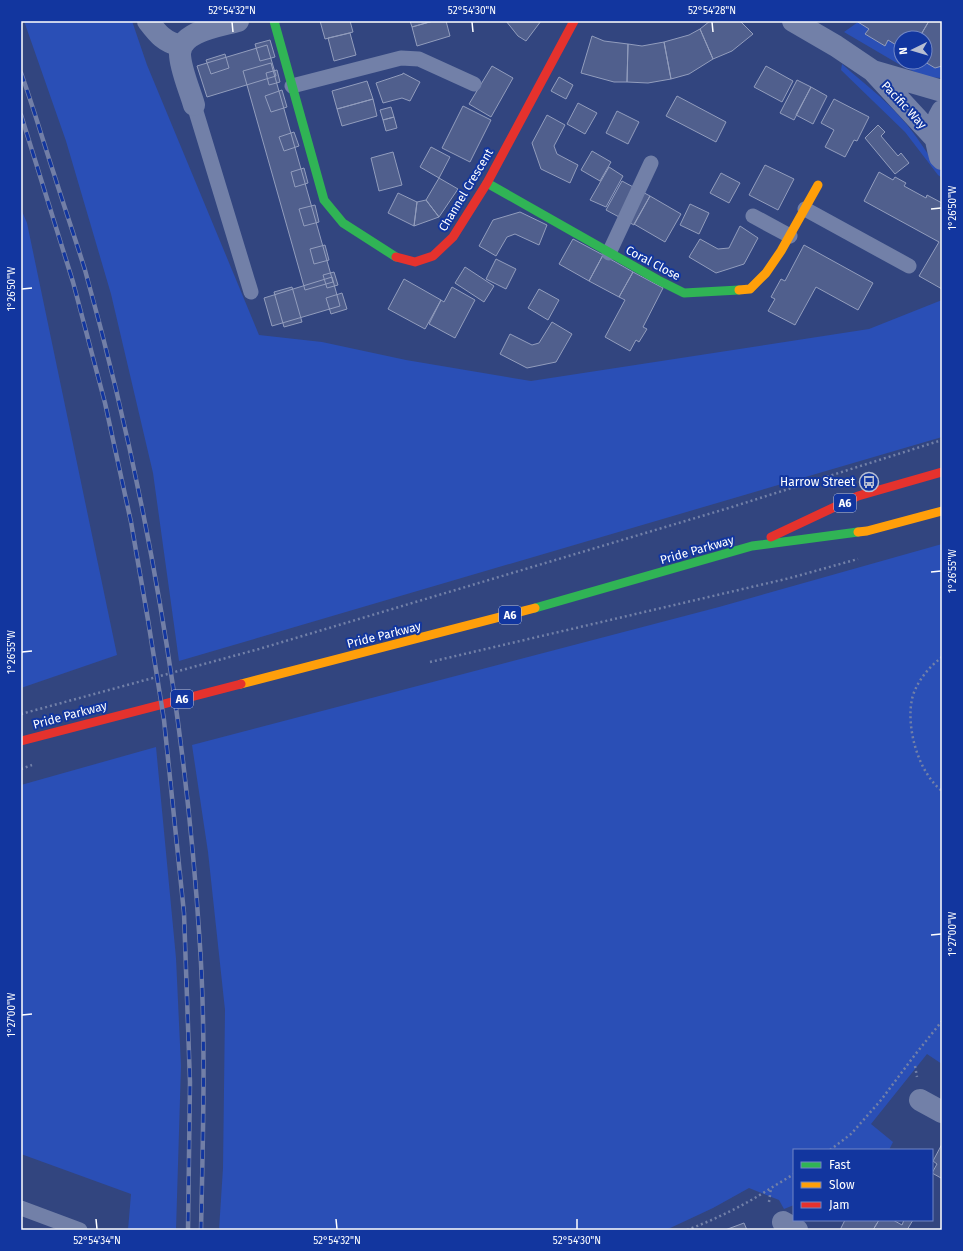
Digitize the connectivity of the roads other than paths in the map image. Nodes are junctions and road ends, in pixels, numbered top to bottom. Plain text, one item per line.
1 (148, 21) edge
2 (238, 21) edge
3 (274, 21) edge
4 (574, 21) edge
5 (793, 21) edge
6 (181, 46) junction
7 (873, 71) junction
8 (474, 84) dead end
9 (292, 86) junction
10 (942, 91) edge
11 (194, 105) joint
12 (942, 111) edge
13 (935, 138) junction
14 (942, 159) edge
15 (651, 163) dead end
16 (486, 183) junction
17 (818, 185) dead end
18 (805, 209) junction
19 (753, 216) dead end
20 (790, 236) junction
21 (609, 253) junction
22 (909, 266) dead end
23 (250, 292) dead end
24 (942, 472) edge
25 (942, 511) edge
26 (752, 546) junction
27 (21, 741) edge
28 (920, 1100) dead end
29 (942, 1112) edge
30 (21, 1208) edge
31 (80, 1230) edge

1 - 6 street
2 - 6 street
3 - 9 main road, Channel Crescent
4 - 16 main road, Channel Crescent
5 - 7 street, Pacific Way
6 - 11 street
7 - 10 street, Pacific Way
7 - 13 street, Pacific Way
8 - 9 lane
9 - 16 main road, Channel Crescent
11 - 23 lane
12 - 13 street
13 - 14 street
15 - 21 lane
16 - 21 main road, Coral Close
17 - 18 main road, Coral Close
18 - 20 main road, Coral Close
18 - 22 lane
19 - 20 lane
20 - 21 main road, Coral Close
24 - 26 main road, A6
25 - 26 main road, A6
26 - 27 main road, Pride Parkway / A6
28 - 29 street
30 - 31 lane

